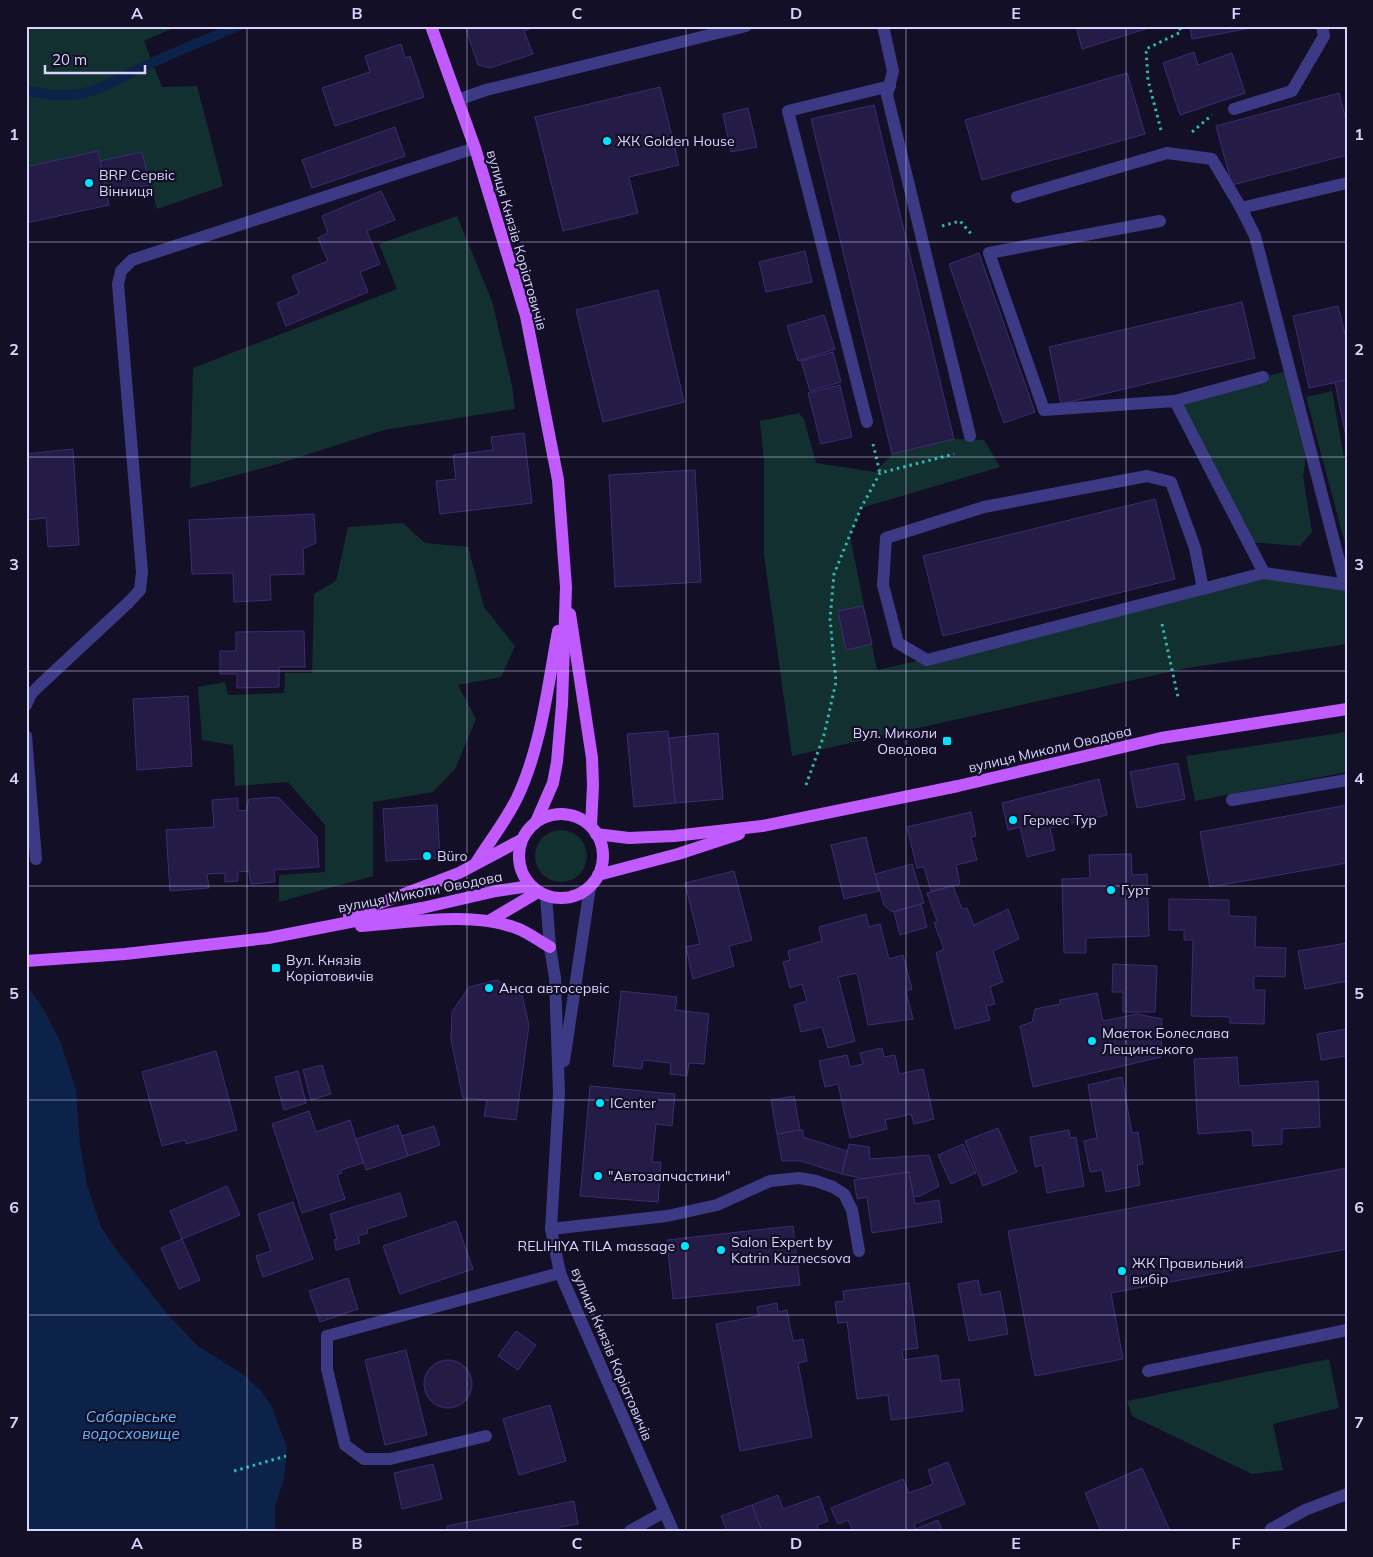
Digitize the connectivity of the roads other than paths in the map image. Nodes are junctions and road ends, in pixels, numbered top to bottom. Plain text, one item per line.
1 (431, 26) edge
2 (746, 26) edge
3 (883, 26) edge
4 (1322, 26) edge
5 (890, 86) junction
6 (457, 100) junction
7 (1234, 109) dead end
8 (475, 148) junction
9 (1347, 183) edge
10 (1017, 197) dead end
11 (1241, 208) junction
12 (1160, 220) dead end
13 (1262, 377) dead end
14 (1175, 401) junction
15 (867, 422) road end
16 (970, 436) dead end
17 (1264, 573) junction
18 (1346, 585) edge
19 (566, 587) junction
20 (1203, 589) junction
21 (26, 705) edge
22 (1347, 709) edge
23 (26, 736) edge
24 (1347, 780) edge
25 (1232, 800) dead end
26 (536, 822) junction
27 (762, 826) junction
28 (594, 830) junction
29 (522, 840) junction
30 (36, 859) dead end
31 (476, 863) junction
32 (598, 875) junction
33 (590, 887) junction
34 (538, 892) junction
35 (489, 921) junction
36 (316, 928) junction
37 (550, 947) junction
38 (26, 960) edge
39 (559, 1093) junction
40 (551, 1229) junction
41 (859, 1251) dead end
42 (560, 1273) junction
43 (1347, 1330) edge
44 (1148, 1370) dead end
45 (486, 1436) dead end
46 (1347, 1494) edge
47 (664, 1512) junction
48 (630, 1531) edge
49 (672, 1531) edge
50 (1272, 1531) edge

1 - 6 main road, вулиця Князів Коріатовичів
2 - 6 street
3 - 5 street
4 - 7 street
5 - 15 street
5 - 16 street
6 - 8 main road, вулиця Князів Коріатовичів
8 - 19 main road, вулиця Князів Коріатовичів
8 - 21 street
9 - 11 street
10 - 11 street
11 - 18 street
12 - 14 street
13 - 14 street
14 - 17 street
17 - 18 street
17 - 20 street
19 - 26 main road, вулиця Князів Коріатовичів
19 - 28 main road, вулиця Князів Коріатовичів
19 - 31 main road, вулиця Князів Коріатовичів
20 - 20 street
22 - 27 main road, вулиця Миколи Оводова
23 - 30 street
24 - 25 street
26 - 28 main road
26 - 29 main road
27 - 28 main road, вулиця Миколи Оводова
27 - 32 main road, вулиця Миколи Оводова
28 - 32 main road
29 - 31 main road, вулиця Миколи Оводова
29 - 34 main road
31 - 36 main road, вулиця Миколи Оводова
32 - 33 main road
33 - 34 main road
33 - 39 street, вулиця Князів Коріатовичів
34 - 35 main road
34 - 36 main road, вулиця Миколи Оводова
34 - 37 street, вулиця Князів Коріатовичів
35 - 36 main road, вулиця Миколи Оводова
35 - 37 main road, вулиця Миколи Оводова
36 - 38 main road, вулиця Миколи Оводова
37 - 39 street, вулиця Князів Коріатовичів
39 - 40 street, вулиця Князів Коріатовичів
40 - 41 street
40 - 42 street, вулиця Князів Коріатовичів
42 - 45 street
42 - 47 street, вулиця Князів Коріатовичів
43 - 44 street
46 - 50 street
47 - 48 street
47 - 49 street, вулиця Князів Коріатовичів

